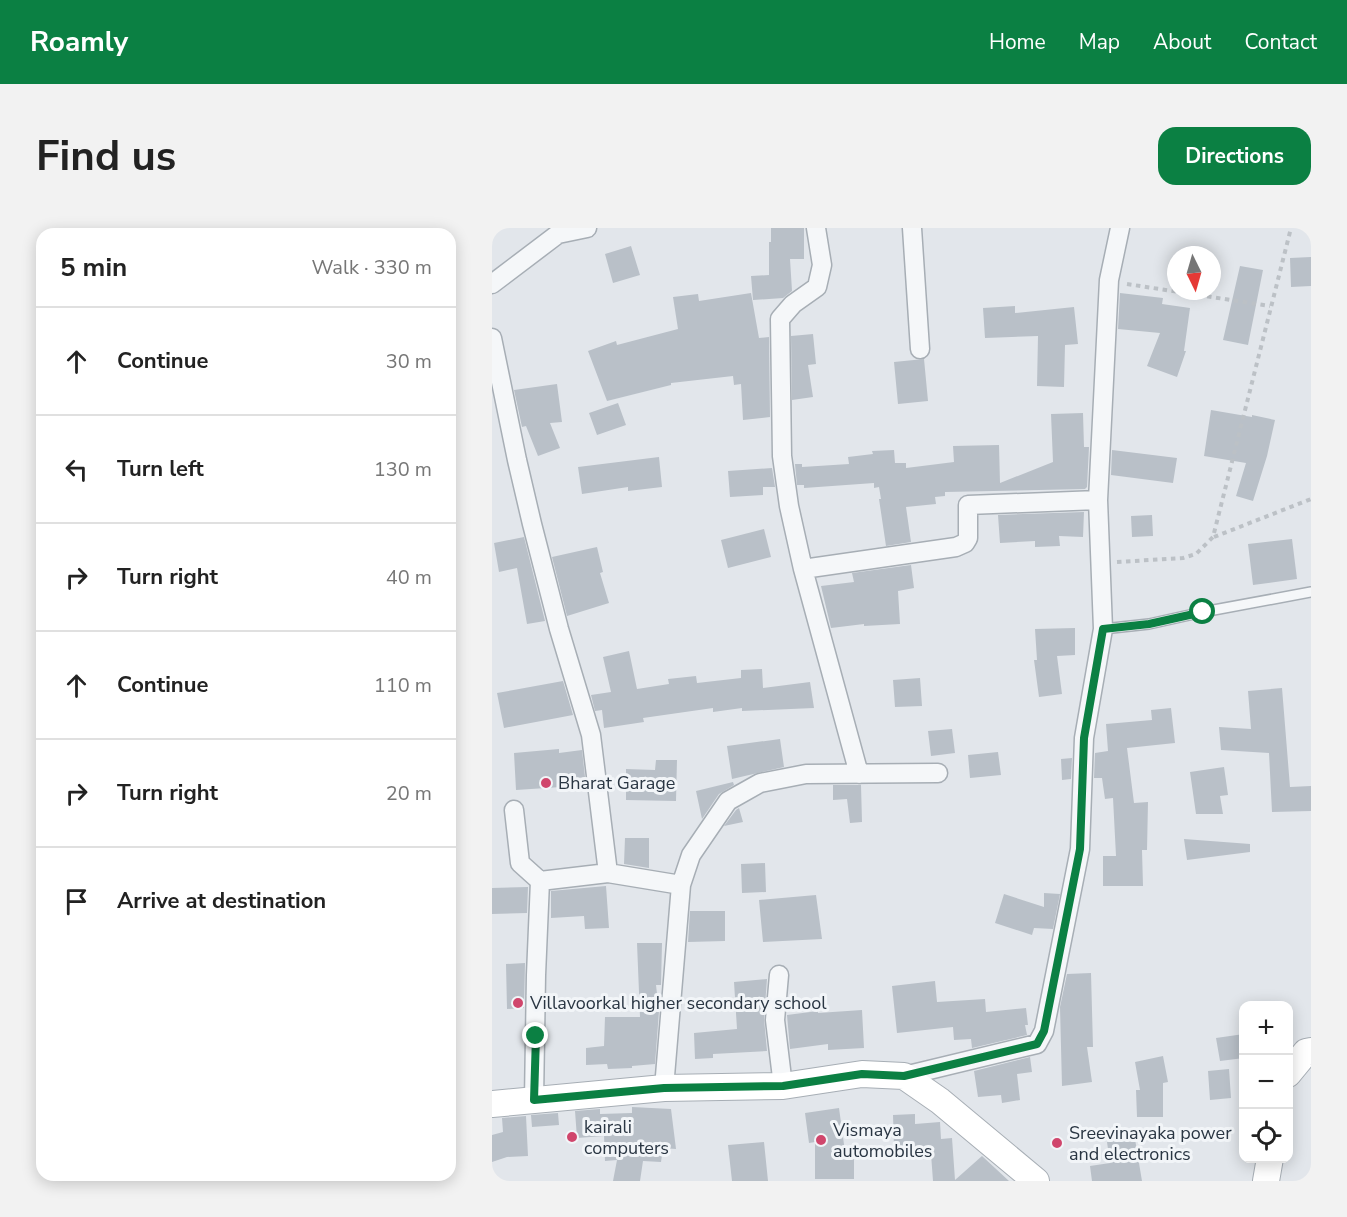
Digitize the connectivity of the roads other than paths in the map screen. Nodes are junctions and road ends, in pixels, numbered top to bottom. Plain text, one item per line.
1 (587, 228) edge
2 (816, 228) edge
3 (912, 228) edge
4 (1120, 228) edge
5 (492, 285) edge
6 (492, 338) edge
7 (920, 349) dead end
8 (1098, 500) junction
9 (803, 569) junction
10 (1311, 592) edge
11 (1103, 629) junction
12 (938, 773) dead end
13 (859, 774) junction
14 (514, 810) dead end
15 (608, 873) junction
16 (540, 881) junction
17 (681, 885) junction
18 (779, 975) dead end
19 (1311, 1051) edge
20 (1293, 1068) edge
21 (904, 1076) junction
22 (783, 1086) junction
23 (664, 1088) junction
24 (534, 1100) junction
25 (492, 1104) edge
26 (1269, 1163) edge
27 (1036, 1181) edge
28 (1266, 1181) edge

1 - 5 street
2 - 9 street
3 - 7 street
4 - 8 street
6 - 15 street
8 - 9 street
8 - 11 street
9 - 13 street
10 - 11 lane
11 - 21 street
12 - 13 street
13 - 17 street
14 - 16 street
15 - 16 street
15 - 17 street
16 - 24 street
17 - 23 street
18 - 22 street
19 - 20 main road
21 - 22 main road
21 - 27 main road
22 - 23 main road
23 - 24 main road
24 - 25 main road
26 - 28 main road

